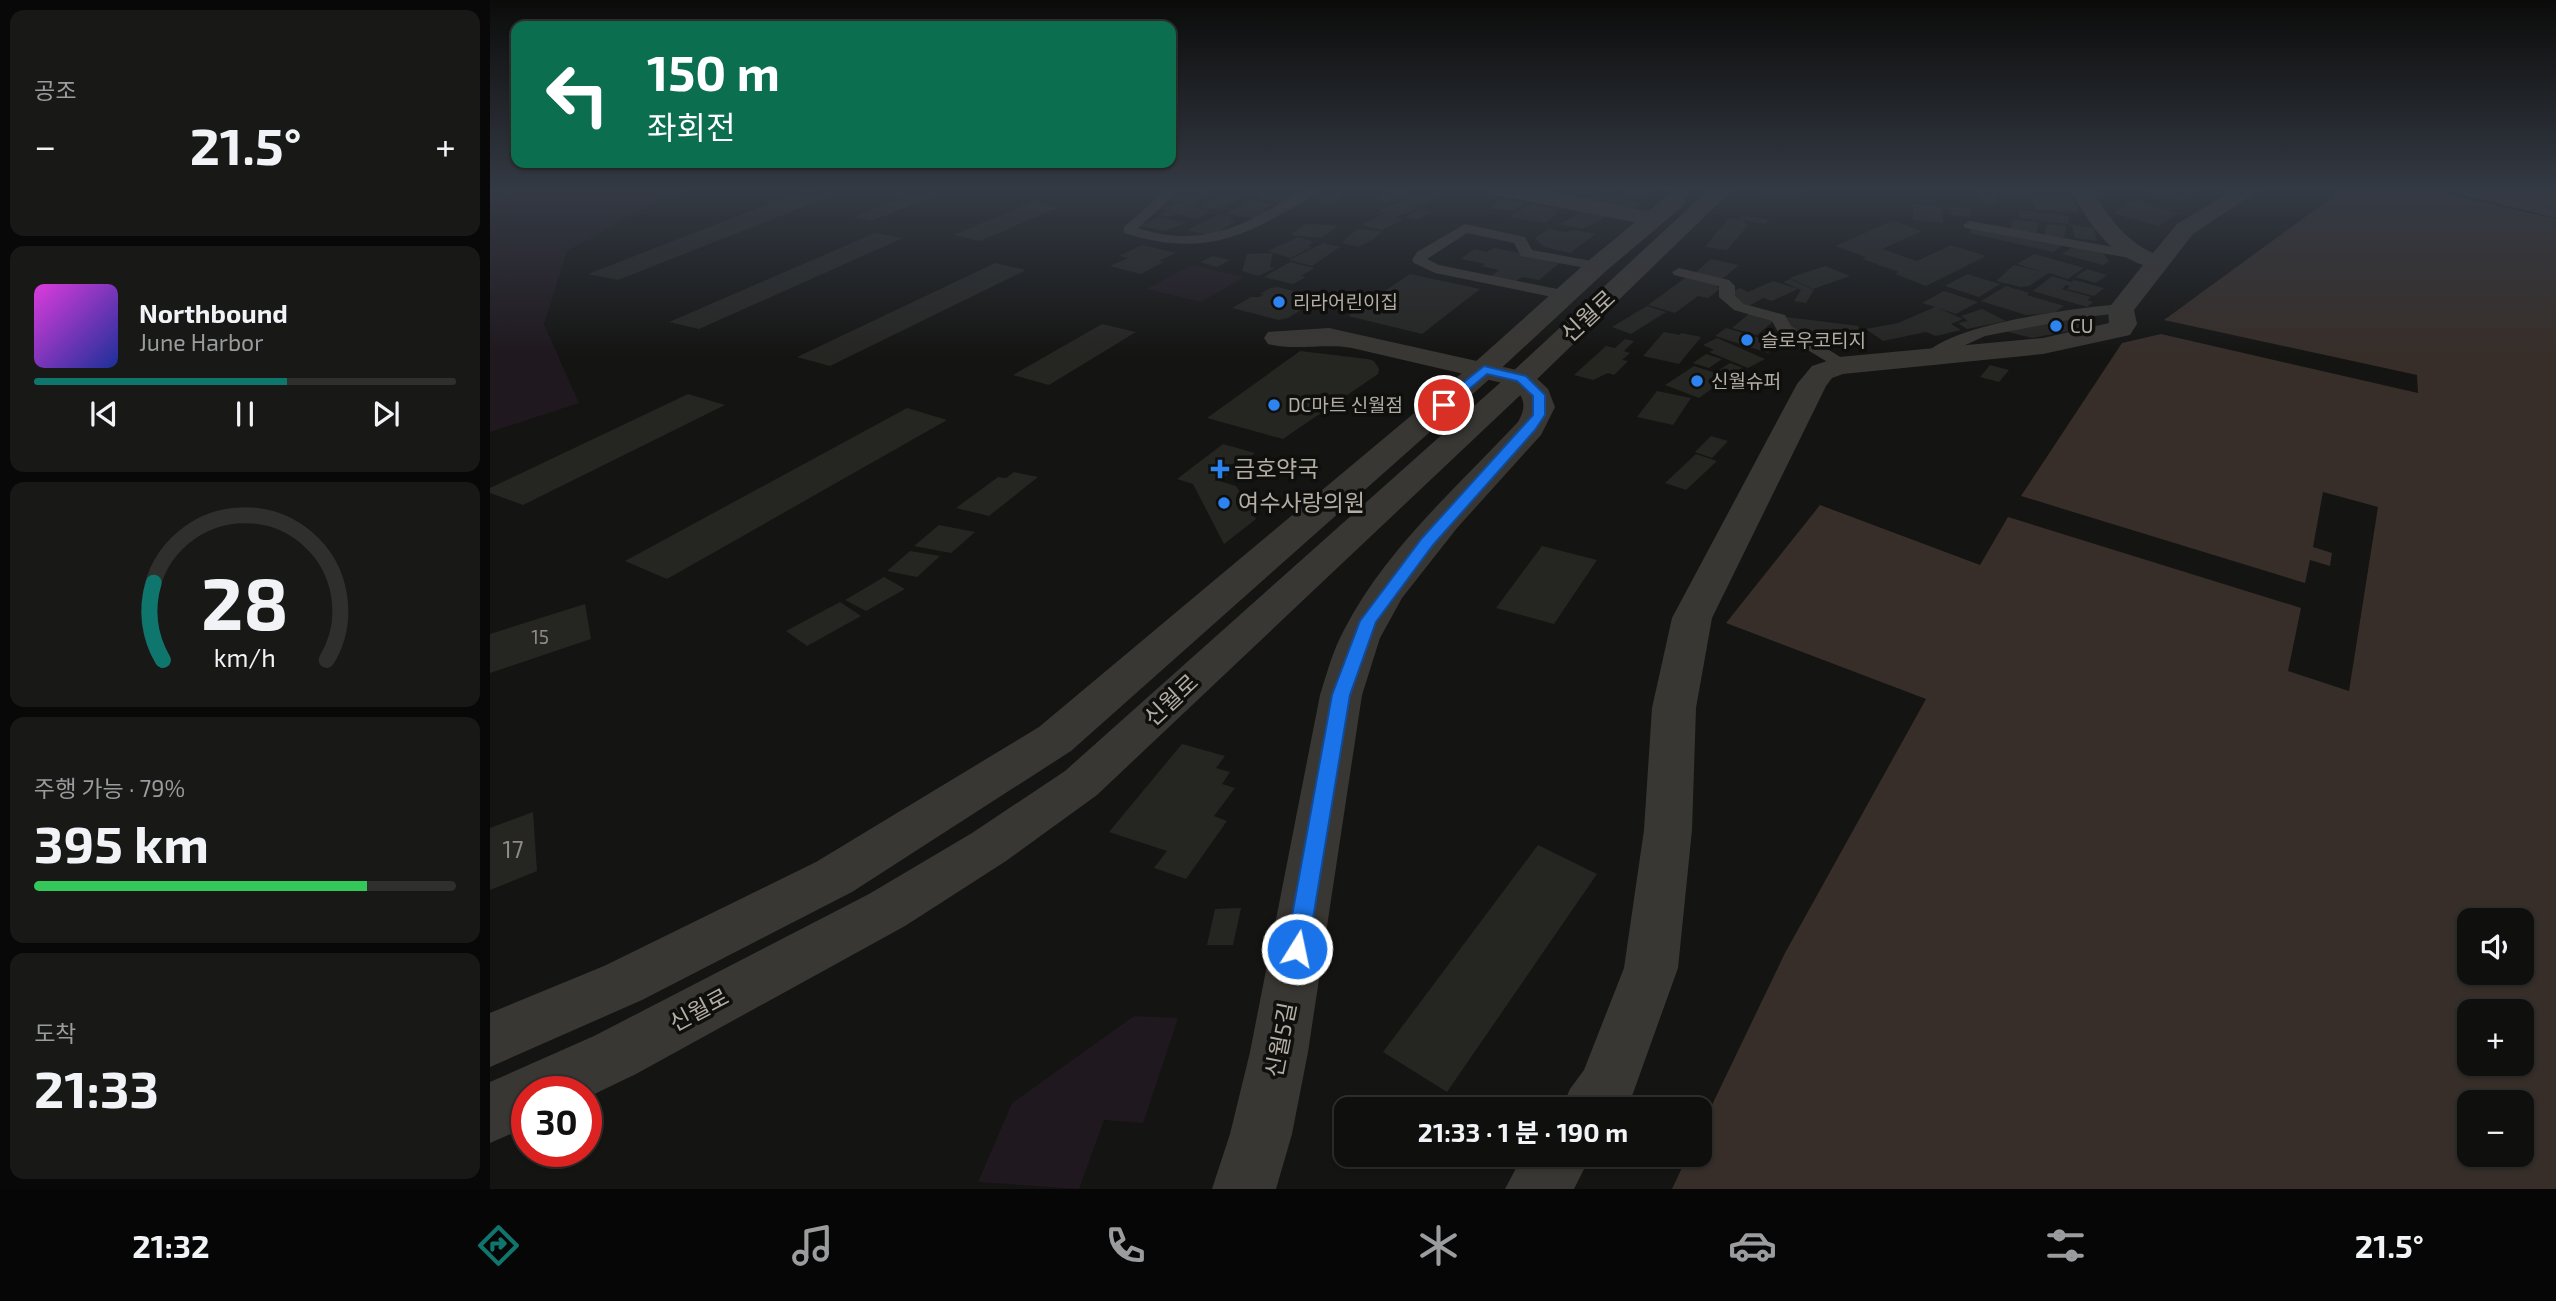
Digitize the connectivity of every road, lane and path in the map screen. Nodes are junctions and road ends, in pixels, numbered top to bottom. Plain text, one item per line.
1 (1437, 245) edge
2 (1523, 245) edge
3 (1623, 245) edge
4 (1634, 245) edge
5 (2077, 245) edge
6 (2124, 245) edge
7 (2165, 245) edge
8 (2148, 259) junction
9 (1597, 266) junction
10 (1679, 272) dead end
11 (1567, 295) junction
12 (1278, 338) dead end
13 (1845, 365) junction
14 (1503, 374) junction
15 (490, 1040) edge
16 (570, 1076) edge
17 (1599, 1097) edge
18 (511, 1103) edge
19 (490, 1113) edge
20 (1552, 1167) edge
21 (1244, 1189) edge
22 (1537, 1189) edge

1 - 11 lane
2 - 9 lane
3 - 9 street, 신월로
4 - 14 street, 신월로
5 - 8 lane
6 - 8 street
7 - 8 street
8 - 13 street
9 - 11 street, 신월로
10 - 13 lane
11 - 14 street, 신월로
12 - 14 street
13 - 17 street
14 - 15 street, 신월로
14 - 16 street, 신월로
14 - 21 street, 신월5길
18 - 19 street
20 - 22 street

